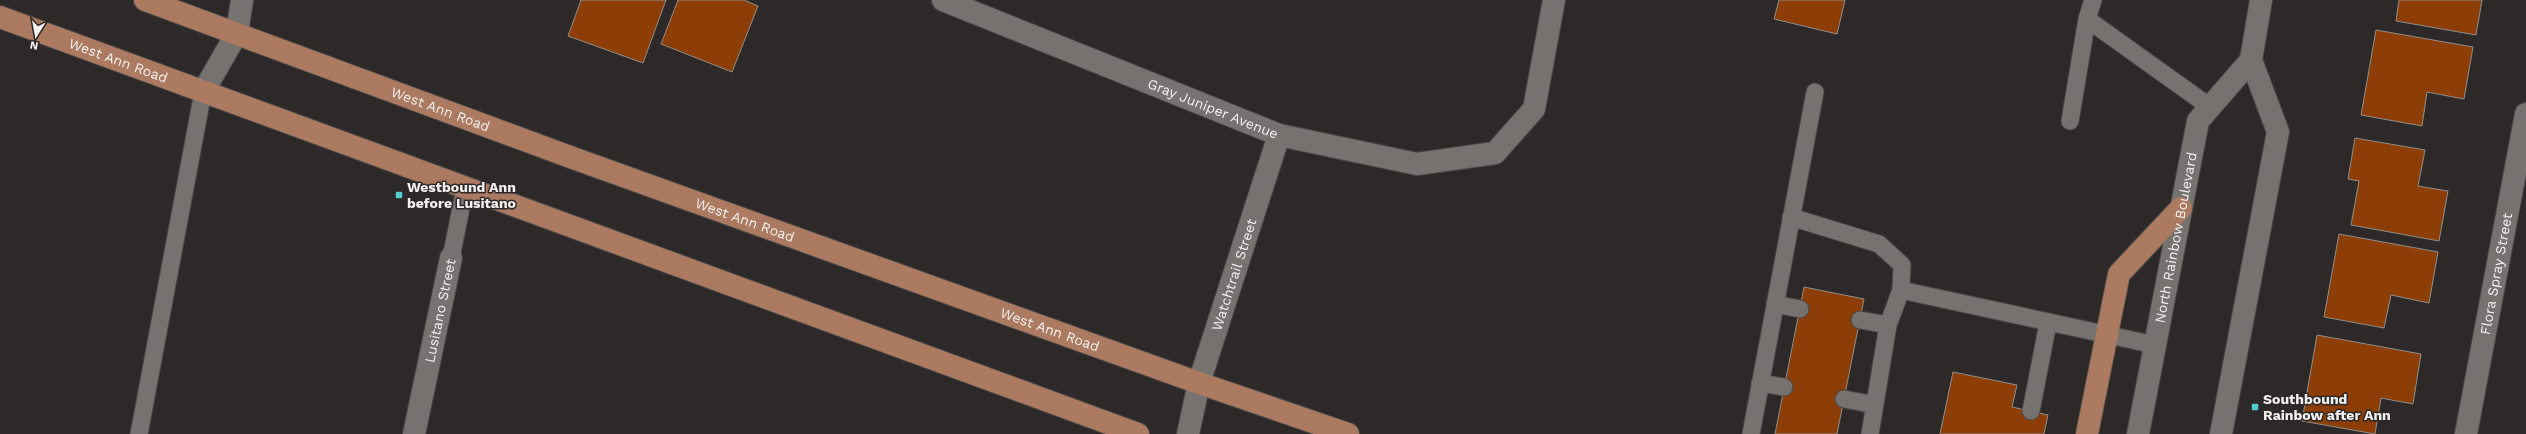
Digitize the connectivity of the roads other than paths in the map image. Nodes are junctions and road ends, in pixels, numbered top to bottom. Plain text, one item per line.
1 (145, 0) edge
2 (242, 0) edge
3 (943, 0) edge
4 (1554, 0) edge
5 (2093, 0) edge
6 (2261, 0) edge
7 (0, 17) edge
8 (2087, 19) junction
9 (237, 33) junction
10 (2251, 60) junction
11 (203, 92) junction
12 (1815, 92) dead end
13 (2210, 107) junction
14 (2526, 114) edge
15 (2070, 121) dead end
16 (1279, 135) junction
17 (465, 188) junction
18 (2181, 208) junction
19 (1791, 217) junction
20 (451, 258) joint
21 (1901, 290) junction
22 (1775, 304) junction
23 (1800, 309) dead end
24 (1860, 320) dead end
25 (2048, 323) junction
26 (1888, 325) junction
27 (2105, 336) junction
28 (2154, 345) junction
29 (1760, 382) junction
30 (1198, 383) junction
31 (1784, 387) dead end
32 (1844, 399) dead end
33 (1875, 405) junction
34 (2032, 411) dead end
35 (1190, 425) edge
36 (139, 434) edge
37 (414, 434) edge
38 (1138, 434) edge
39 (1348, 434) edge
40 (1751, 434) edge
41 (1870, 434) edge
42 (2087, 434) edge
43 (2138, 434) edge
44 (2221, 434) edge
45 (2466, 434) edge

1 - 9 main road, West Ann Road
2 - 9 street
3 - 16 street, Gray Juniper Avenue
4 - 16 street, Gray Juniper Avenue
5 - 8 lane
6 - 10 street
7 - 11 main road, West Ann Road
8 - 13 lane
8 - 15 lane
9 - 11 street
9 - 30 main road, West Ann Road
10 - 13 street, North Rainbow Boulevard
10 - 44 street
11 - 17 main road, West Ann Road
11 - 36 lane
12 - 19 lane
13 - 18 street, North Rainbow Boulevard
14 - 45 street, Flora Spray Street
16 - 30 street, Watchtrail Street
17 - 20 lane, Lusitano Street
17 - 38 main road, West Ann Road
18 - 27 main road
18 - 28 street, North Rainbow Boulevard
19 - 21 lane
19 - 22 lane
20 - 37 street, Lusitano Street
21 - 25 lane
21 - 26 lane
22 - 23 lane
22 - 29 lane
24 - 26 lane
25 - 27 lane
25 - 34 lane
26 - 33 lane
27 - 28 lane
27 - 42 main road
28 - 43 street, North Rainbow Boulevard
29 - 31 lane
29 - 40 lane
30 - 35 street, Watchtrail Street
30 - 39 main road, West Ann Road
32 - 33 lane
33 - 41 lane

